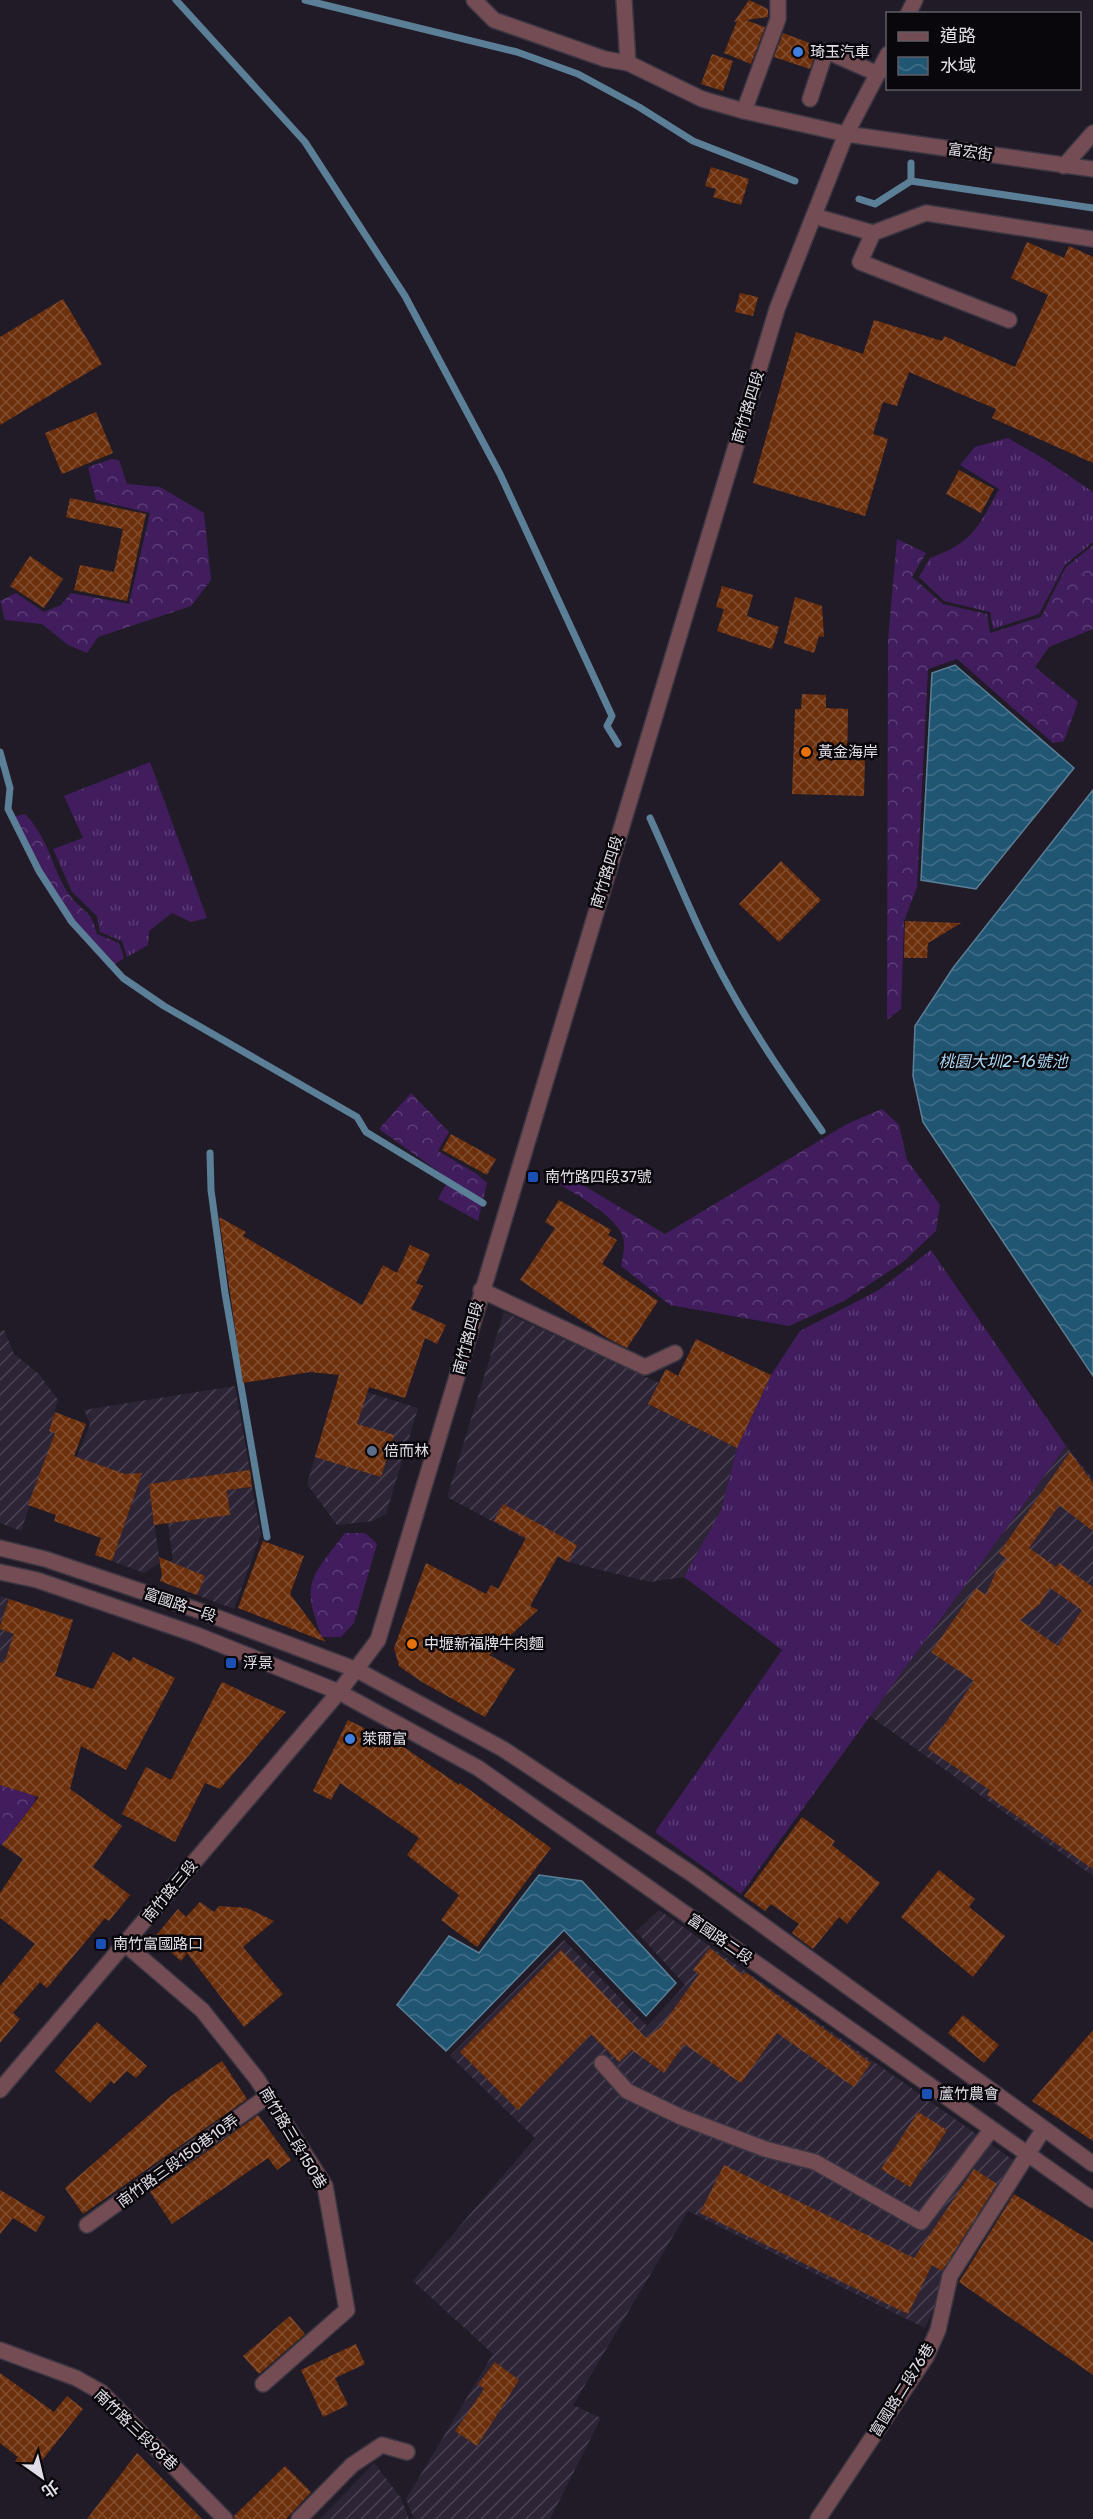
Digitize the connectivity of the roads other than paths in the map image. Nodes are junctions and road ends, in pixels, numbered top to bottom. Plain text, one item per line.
1 (474, 0) edge
2 (624, 0) edge
3 (778, 0) edge
4 (886, 58) edge
5 (627, 63) junction
6 (878, 74) junction
7 (810, 99) dead end
8 (744, 111) junction
9 (1093, 133) edge
10 (846, 134) junction
11 (1064, 166) junction
12 (1093, 170) edge
13 (814, 216) junction
14 (873, 232) junction
15 (1093, 239) edge
16 (1009, 320) dead end
17 (481, 1290) junction
18 (675, 1353) dead end
19 (0, 1548) edge
20 (0, 1572) edge
21 (357, 1670) junction
22 (339, 1692) junction
23 (125, 1944) junction
24 (602, 2063) dead end
25 (0, 2090) edge
26 (268, 2096) junction
27 (991, 2130) junction
28 (1043, 2130) junction
29 (1026, 2155) junction
30 (1093, 2164) edge
31 (1093, 2200) edge
32 (87, 2225) dead end
33 (0, 2350) edge
34 (263, 2384) dead end
35 (407, 2452) dead end
36 (225, 2519) edge
37 (299, 2519) edge
38 (818, 2519) edge

1 - 5 street, 富宏街
2 - 5 street
3 - 8 street
4 - 6 street, 南竹路四段
5 - 8 street, 富宏街
6 - 7 street
6 - 10 street, 南竹路四段
8 - 10 street, 富宏街
9 - 11 street
10 - 11 street, 富宏街
10 - 13 street, 南竹路四段
11 - 12 street, 富宏街
13 - 14 street
13 - 17 street, 南竹路四段
14 - 15 street
14 - 16 street
17 - 18 street
17 - 21 street, 南竹路四段
19 - 21 street, 富國路一段
20 - 22 street, 富國路一段
21 - 22 street, 南竹路四段
21 - 28 street
22 - 23 street, 南竹路三段
22 - 27 street, 富國路二段
23 - 25 street, 南竹路三段
23 - 26 street, 南竹路三段150巷
24 - 27 street
26 - 32 street, 南竹路三段150巷10弄
26 - 34 street, 南竹路三段150巷
27 - 29 street, 富國路二段
28 - 29 street, 富國路二段76巷
28 - 30 street
29 - 31 street, 富國路二段
29 - 38 street, 富國路二段76巷
33 - 36 street, 南竹路三段98巷
35 - 37 street

